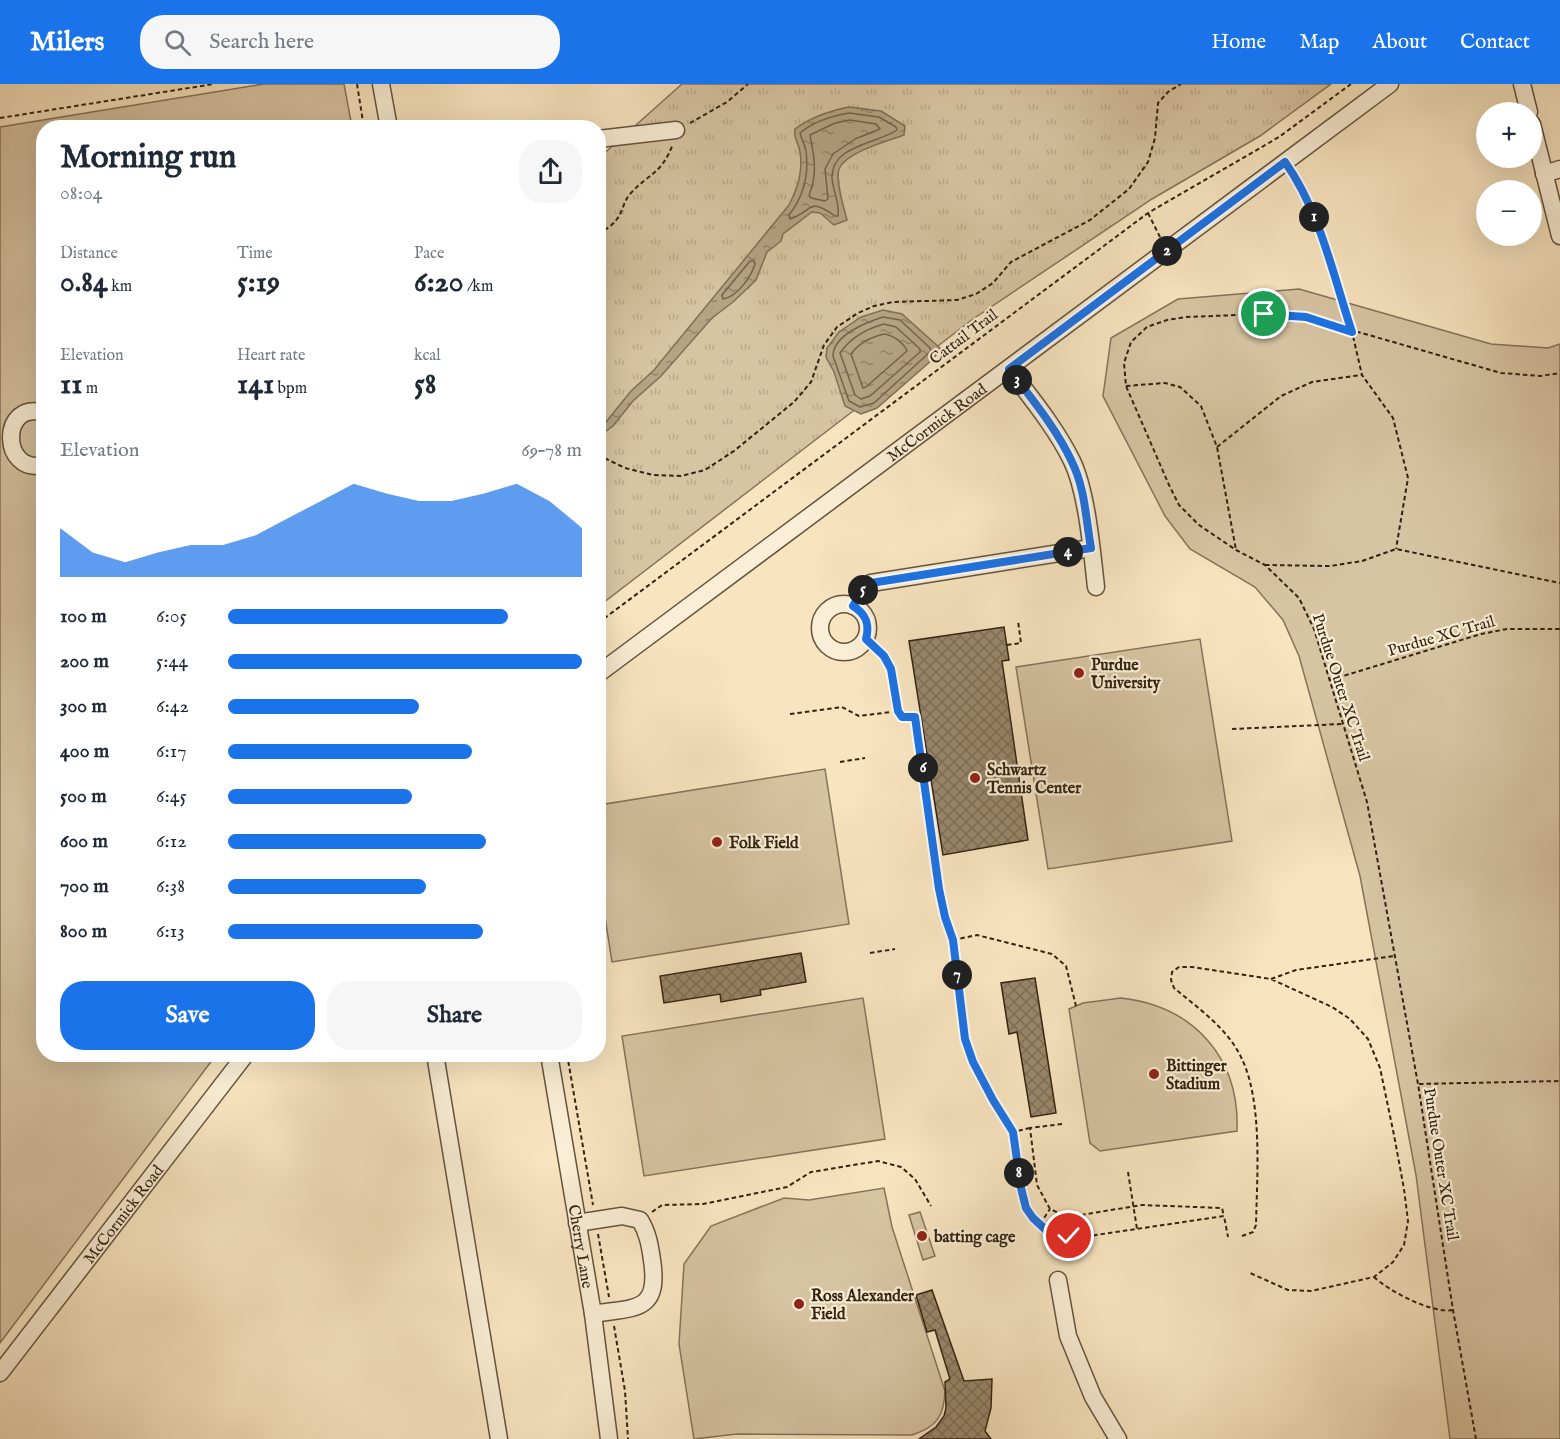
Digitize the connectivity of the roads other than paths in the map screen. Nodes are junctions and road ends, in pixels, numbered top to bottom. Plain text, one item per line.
1 (381, 84) edge
2 (1390, 84) edge
3 (1521, 84) edge
4 (1526, 102) edge
5 (388, 120) edge
6 (676, 130) road end
7 (606, 138) edge
8 (1542, 148) edge
9 (1552, 172) edge
10 (1560, 236) edge
11 (1009, 369) junction
12 (36, 412) edge
13 (36, 466) edge
14 (1091, 548) junction
15 (1096, 587) dead end
16 (853, 606) junction
17 (606, 668) edge
18 (240, 1062) edge
19 (436, 1062) edge
20 (550, 1062) edge
21 (577, 1223) junction
22 (1058, 1280) dead end
23 (593, 1314) junction
24 (0, 1373) edge
25 (499, 1439) edge
26 (609, 1439) edge
27 (1118, 1439) edge

1 - 5 street
2 - 11 street, McCormick Road
3 - 4 street
6 - 7 street
8 - 9 street
9 - 10 street
11 - 14 street
11 - 17 street, McCormick Road
12 - 13 street
14 - 15 street
14 - 16 street
16 - 16 street
18 - 24 street, McCormick Road
19 - 25 street
20 - 21 street, Cherry Lane
21 - 23 street, Cherry Lane
21 - 23 street
22 - 27 street
23 - 26 street, Cherry Lane

